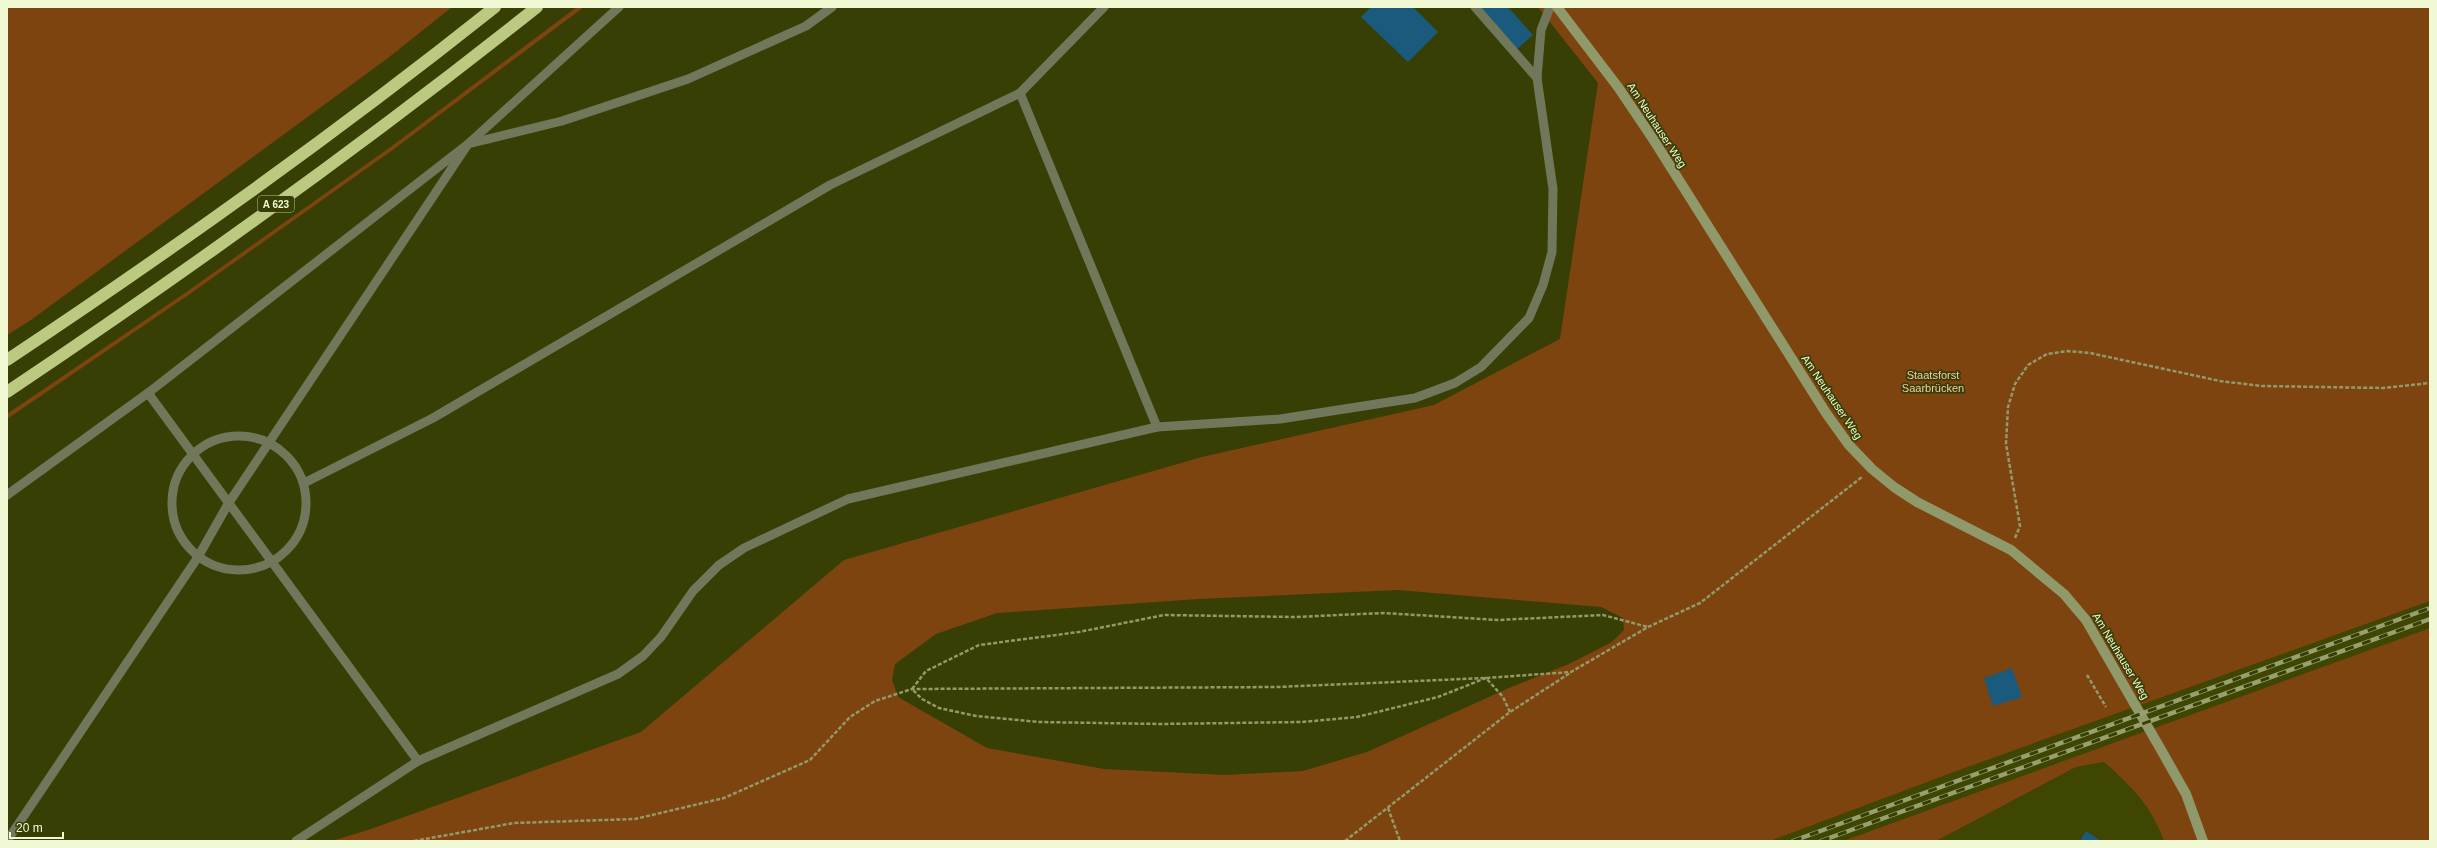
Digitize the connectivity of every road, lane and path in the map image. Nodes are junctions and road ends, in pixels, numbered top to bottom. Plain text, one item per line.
1 (495, 7) edge
2 (537, 7) edge
3 (619, 7) edge
4 (832, 7) edge
5 (1104, 7) edge
6 (1475, 7) edge
7 (1550, 7) edge
8 (1557, 7) edge
9 (1537, 78) junction
10 (1020, 93) junction
11 (468, 144) junction
12 (7, 360) edge
13 (2430, 383) edge
14 (7, 392) edge
15 (148, 393) junction
16 (1157, 427) junction
17 (271, 442) junction
18 (193, 453) junction
19 (1872, 469) junction
20 (304, 483) junction
21 (7, 495) edge
22 (228, 504) junction
23 (2011, 550) junction
24 (198, 556) junction
25 (272, 562) junction
26 (1648, 627) junction
27 (1571, 672) junction
28 (2088, 675) dead end
29 (1486, 678) junction
30 (912, 688) junction
31 (2106, 707) dead end
32 (1510, 712) junction
33 (418, 761) junction
34 (1388, 808) junction
35 (7, 841) edge
36 (296, 841) edge
37 (414, 841) edge
38 (1345, 841) edge
39 (1400, 841) edge
40 (2203, 841) edge

1 - 12 highway, A 623
2 - 14 highway, A 623
3 - 11 lane
4 - 11 lane
5 - 10 lane
6 - 9 lane
7 - 9 lane
8 - 19 street, Am Neuhauser Weg
9 - 16 lane
10 - 16 lane
10 - 20 lane
11 - 15 lane
11 - 17 lane
13 - 23 path
15 - 18 lane
15 - 21 lane
16 - 33 lane
17 - 18 lane
17 - 20 lane
17 - 22 lane
18 - 22 lane
18 - 24 lane
19 - 23 street, Am Neuhauser Weg
19 - 26 path
20 - 25 lane
22 - 24 lane
22 - 25 lane
23 - 40 street, Am Neuhauser Weg
24 - 25 lane
24 - 35 lane
25 - 33 lane
26 - 27 path
26 - 30 path
27 - 29 path
27 - 32 path
28 - 31 path
29 - 30 path
29 - 30 path
29 - 32 path
30 - 37 path
32 - 34 path
33 - 36 lane
34 - 38 path
34 - 39 path

